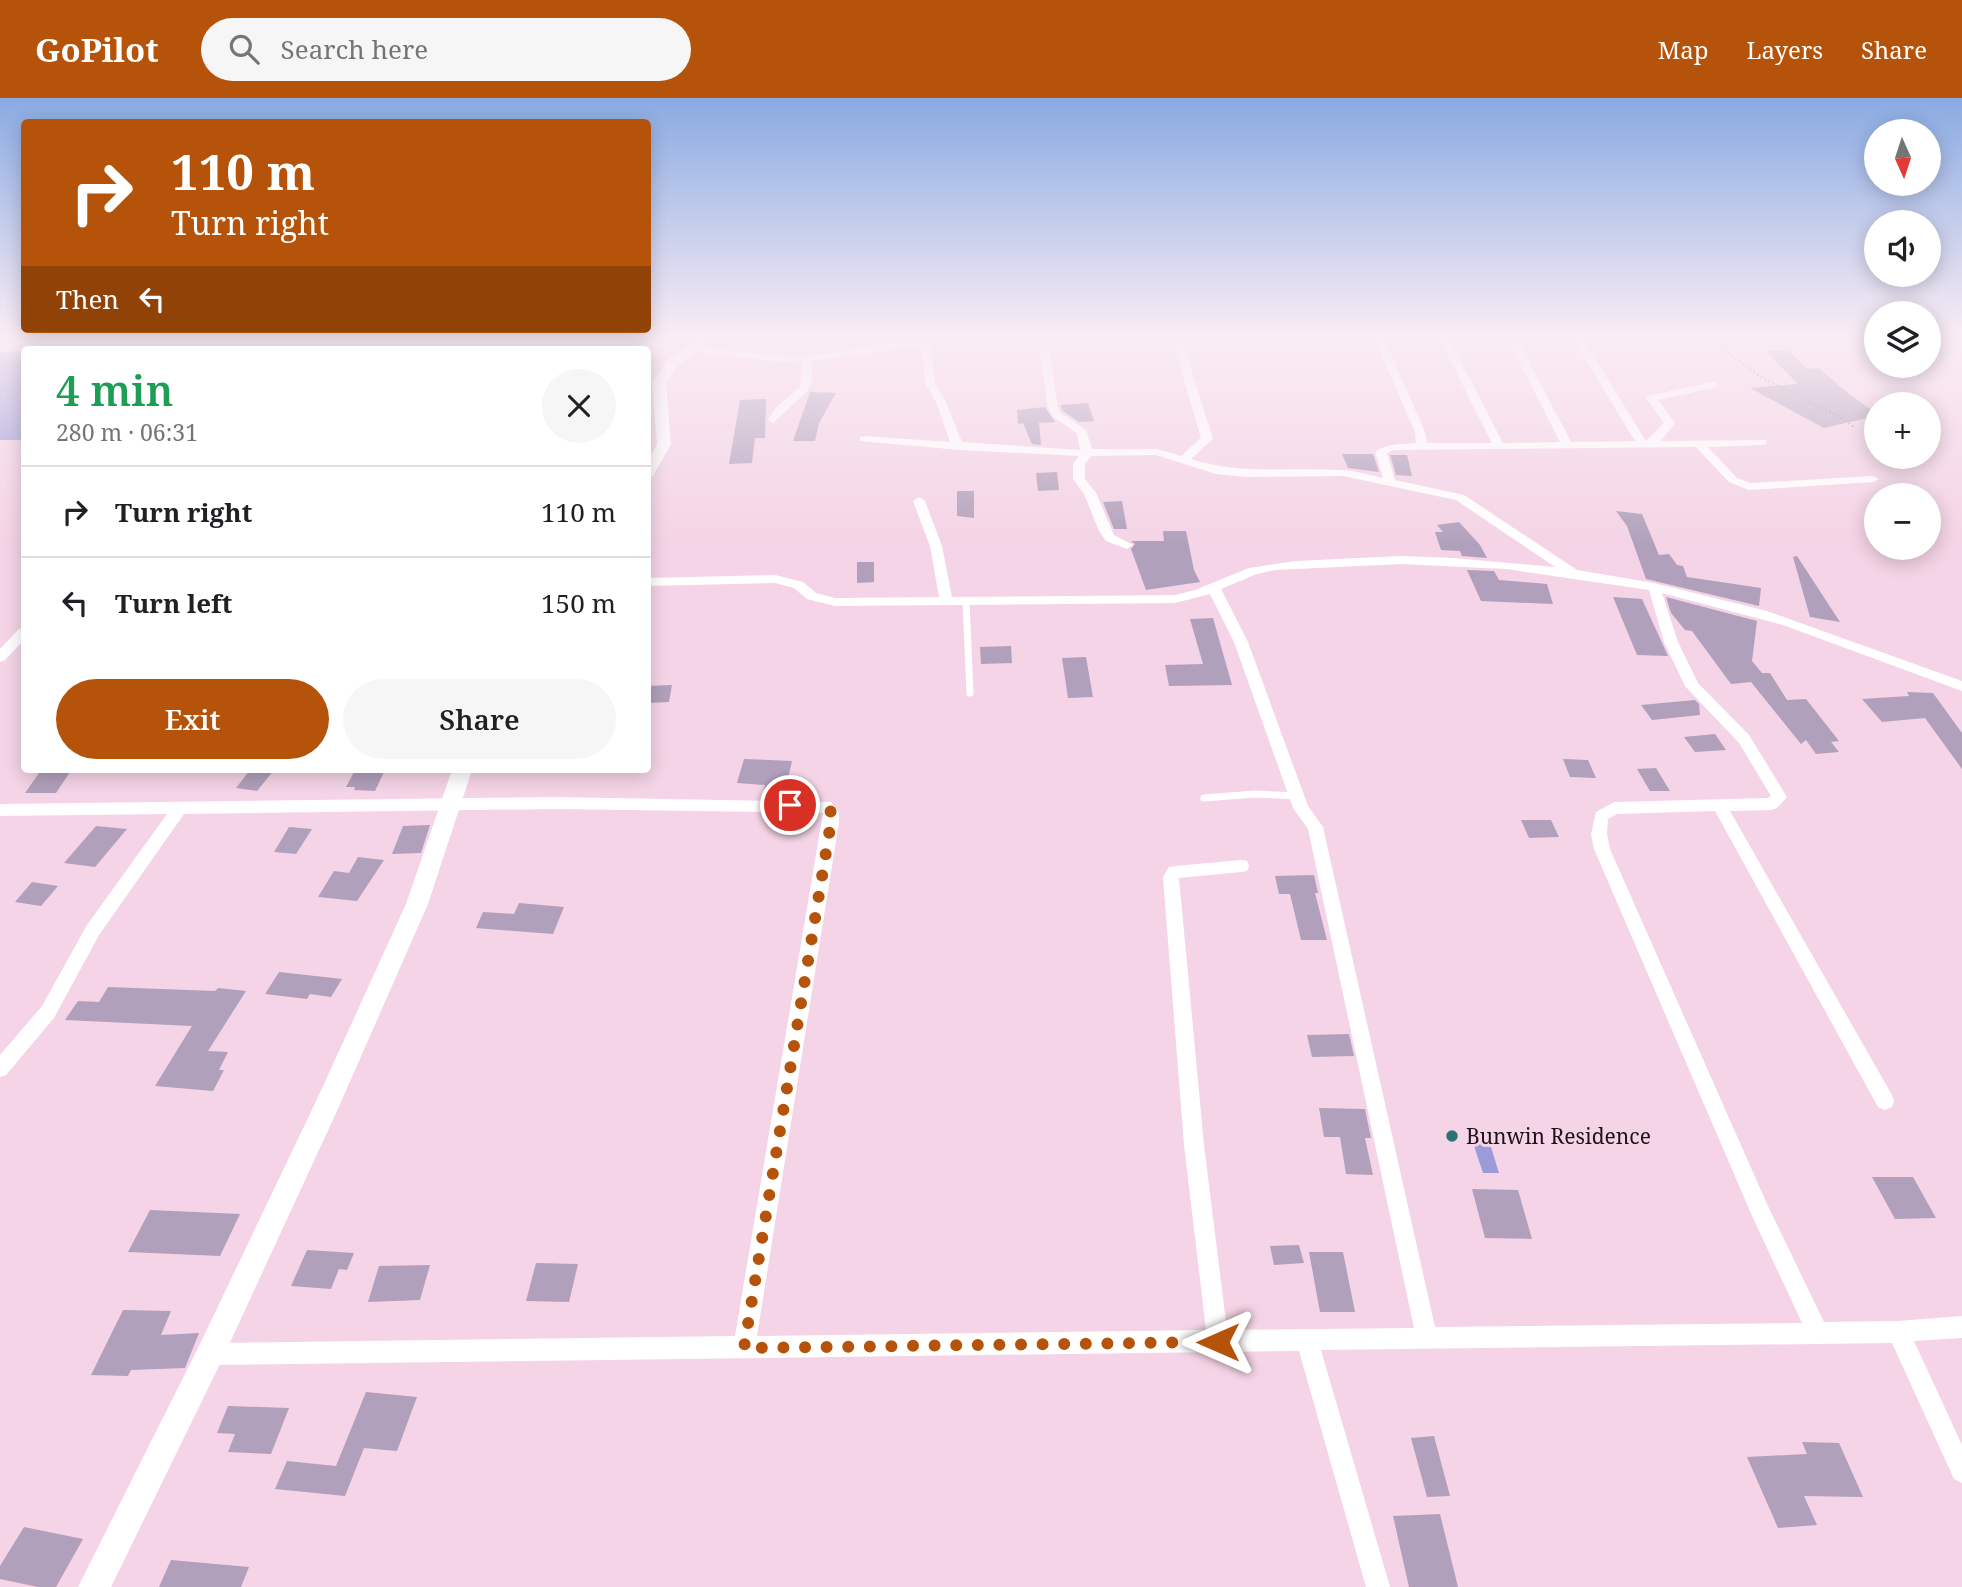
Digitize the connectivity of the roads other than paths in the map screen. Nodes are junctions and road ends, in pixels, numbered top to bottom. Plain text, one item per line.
1 (661, 405) edge
2 (783, 405) edge
3 (942, 405) edge
4 (1053, 405) edge
5 (1197, 405) edge
6 (1408, 405) edge
7 (1478, 405) edge
8 (1547, 405) edge
9 (1619, 405) edge
10 (1657, 405) edge
11 (773, 420) dead end
12 (864, 439) dead end
13 (1654, 442) junction
14 (1762, 442) dead end
15 (1642, 443) junction
16 (1567, 444) junction
17 (1699, 444) junction
18 (1499, 446) junction
19 (960, 447) junction
20 (1418, 448) junction
21 (1087, 454) junction
22 (1184, 459) junction
23 (651, 468) edge
24 (1873, 479) dead end
25 (1390, 483) junction
26 (919, 501) dead end
27 (1127, 545) dead end
28 (1574, 574) junction
29 (651, 582) edge
30 (1654, 587) junction
31 (1214, 589) junction
32 (946, 602) junction
33 (966, 602) junction
34 (21, 635) edge
35 (0, 657) edge
36 (1962, 686) edge
37 (970, 693) dead end
38 (461, 773) edge
39 (1296, 796) junction
40 (1204, 798) dead end
41 (450, 804) junction
42 (1719, 805) junction
43 (180, 807) junction
44 (0, 810) edge
45 (1241, 866) dead end
46 (0, 1069) edge
47 (1885, 1101) dead end
48 (1962, 1327) edge
49 (1898, 1332) junction
50 (1818, 1333) junction
51 (1427, 1339) junction
52 (1307, 1341) junction
53 (1218, 1342) junction
54 (744, 1348) junction
55 (210, 1354) junction
56 (1962, 1471) edge
57 (94, 1587) edge
58 (1378, 1587) edge

1 - 23 street
2 - 11 street
3 - 19 street
4 - 21 street
5 - 22 street
6 - 20 street
7 - 18 street
8 - 16 street
9 - 15 street
10 - 13 street
12 - 19 street
13 - 15 street
13 - 17 street
14 - 17 street
15 - 16 street
16 - 18 street
17 - 24 street
18 - 20 street
19 - 21 street
20 - 25 street
21 - 22 street
21 - 27 street
22 - 25 street
25 - 28 street
26 - 32 street
28 - 30 street
28 - 31 street
29 - 32 street
30 - 36 street
30 - 42 street
31 - 33 street
31 - 39 street
32 - 33 street
33 - 37 lane
34 - 35 street
38 - 41 street
39 - 40 lane
39 - 51 street
41 - 43 street
41 - 54 street
41 - 55 street
42 - 47 street
42 - 50 street
43 - 44 street
43 - 46 street
45 - 53 street
48 - 49 street
49 - 50 street
49 - 56 street
50 - 51 street
51 - 52 street
52 - 53 street
52 - 58 street
53 - 54 street
54 - 55 street
55 - 57 street

